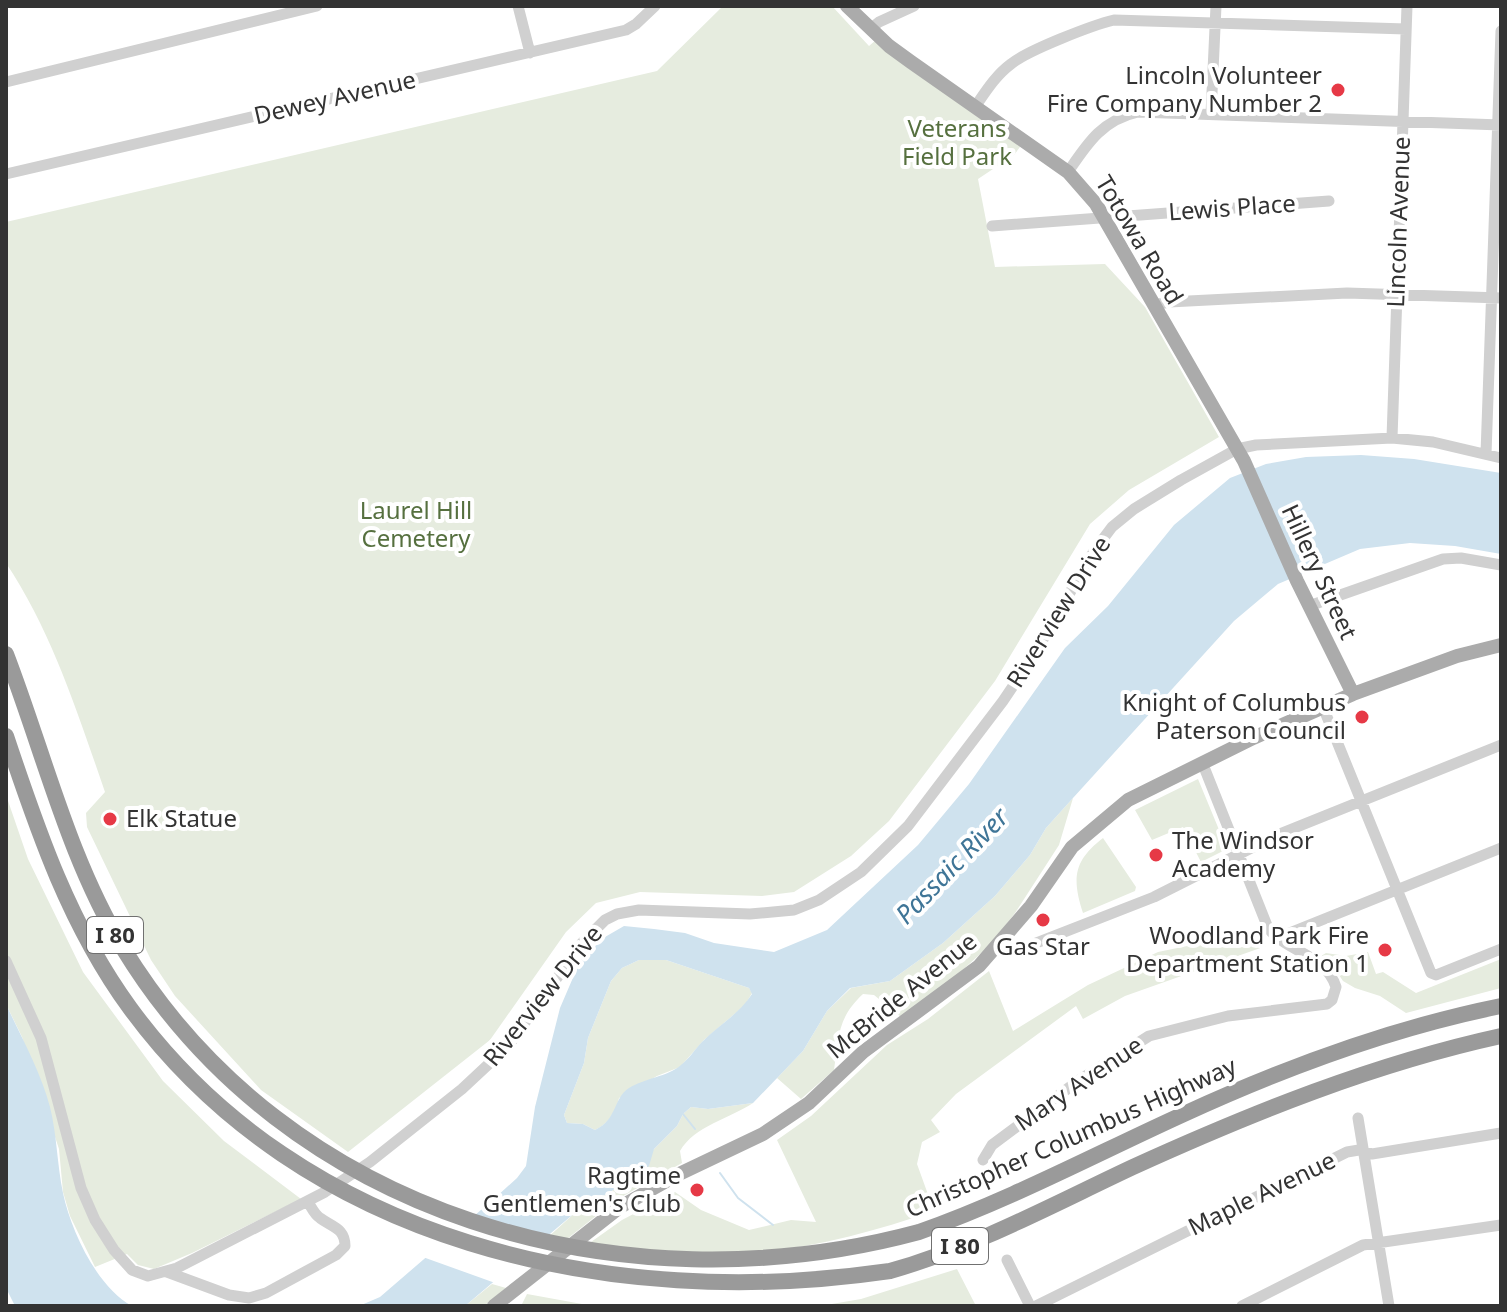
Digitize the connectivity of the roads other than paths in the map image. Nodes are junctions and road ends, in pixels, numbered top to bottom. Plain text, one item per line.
1 (317, 6) edge
2 (518, 6) edge
3 (655, 6) edge
4 (847, 6) edge
5 (914, 6) edge
6 (1216, 6) edge
7 (1407, 6) edge
8 (1215, 23) junction
9 (870, 29) junction
10 (1406, 29) junction
11 (1501, 31) edge
12 (530, 53) junction
13 (6, 82) edge
14 (975, 107) junction
15 (1211, 114) junction
16 (1402, 121) junction
17 (1499, 125) edge
18 (1068, 172) junction
19 (6, 174) edge
20 (1329, 201) dead end
21 (1103, 217) junction
22 (992, 226) dead end
23 (1396, 294) junction
24 (1496, 298) edge
25 (1154, 305) junction
26 (1392, 438) junction
27 (1486, 454) junction
28 (1501, 458) edge
29 (1242, 459) junction
30 (1501, 565) edge
31 (1309, 606) junction
32 (1501, 645) edge
33 (6, 654) edge
34 (1353, 694) junction
35 (1323, 707) junction
36 (6, 736) edge
37 (1501, 745) edge
38 (1202, 762) junction
39 (1361, 801) junction
40 (1501, 848) edge
41 (1239, 855) junction
42 (1396, 889) junction
43 (1277, 938) junction
44 (999, 944) junction
45 (1501, 949) edge
46 (6, 961) edge
47 (1501, 1006) edge
48 (1501, 1039) edge
49 (1358, 1118) dead end
50 (1501, 1133) edge
51 (1363, 1152) junction
52 (983, 1160) dead end
53 (308, 1202) junction
54 (1501, 1225) edge
55 (1378, 1243) junction
56 (1007, 1260) dead end
57 (478, 1262) dead end
58 (506, 1271) dead end
59 (167, 1272) junction
60 (548, 1281) dead end
61 (707, 1297) dead end
62 (494, 1306) edge
63 (1030, 1306) edge
64 (1036, 1306) edge
65 (1242, 1306) edge
66 (1389, 1306) edge

1 - 13 street
2 - 12 street
3 - 12 street, Dewey Avenue
4 - 9 main road, Totowa Road
5 - 9 street
6 - 8 street
7 - 10 street, Lincoln Avenue
8 - 10 street
8 - 14 street
8 - 15 street
9 - 14 main road, Totowa Road
10 - 16 street, Lincoln Avenue
11 - 17 street
12 - 19 street, Dewey Avenue
14 - 18 main road, Totowa Road
15 - 16 street
15 - 18 street
16 - 17 street
16 - 23 street, Lincoln Avenue
17 - 24 street
18 - 21 main road, Totowa Road
20 - 21 street, Lewis Place
21 - 22 street, Lewis Place
21 - 25 main road, Totowa Road
23 - 24 street
23 - 25 street
23 - 26 street, Lincoln Avenue
24 - 27 street
25 - 29 main road, Totowa Road
26 - 27 street
26 - 29 street
27 - 28 street
29 - 31 main road, Hillery Street
29 - 53 street, Riverview Drive
30 - 31 street
31 - 34 main road, Hillery Street
32 - 34 main road, McBride Avenue
33 - 47 highway, Christopher Columbus Highway / I 80
34 - 35 main road, McBride Avenue
35 - 38 main road, McBride Avenue
35 - 39 street
36 - 57 highway, I 80
37 - 39 street
38 - 41 street
38 - 44 main road, McBride Avenue
39 - 41 street
39 - 42 street
40 - 42 street
41 - 43 street
41 - 44 street
42 - 43 street
42 - 45 street
43 - 52 street, Mary Avenue
44 - 62 main road, McBride Avenue
46 - 59 street
48 - 61 highway, I 80
49 - 51 street
50 - 51 street, Maple Avenue
51 - 55 street
51 - 64 street, Maple Avenue
53 - 59 street, Riverview Drive
53 - 59 street
54 - 55 street
55 - 65 street
55 - 66 street
56 - 63 street
58 - 60 highway

